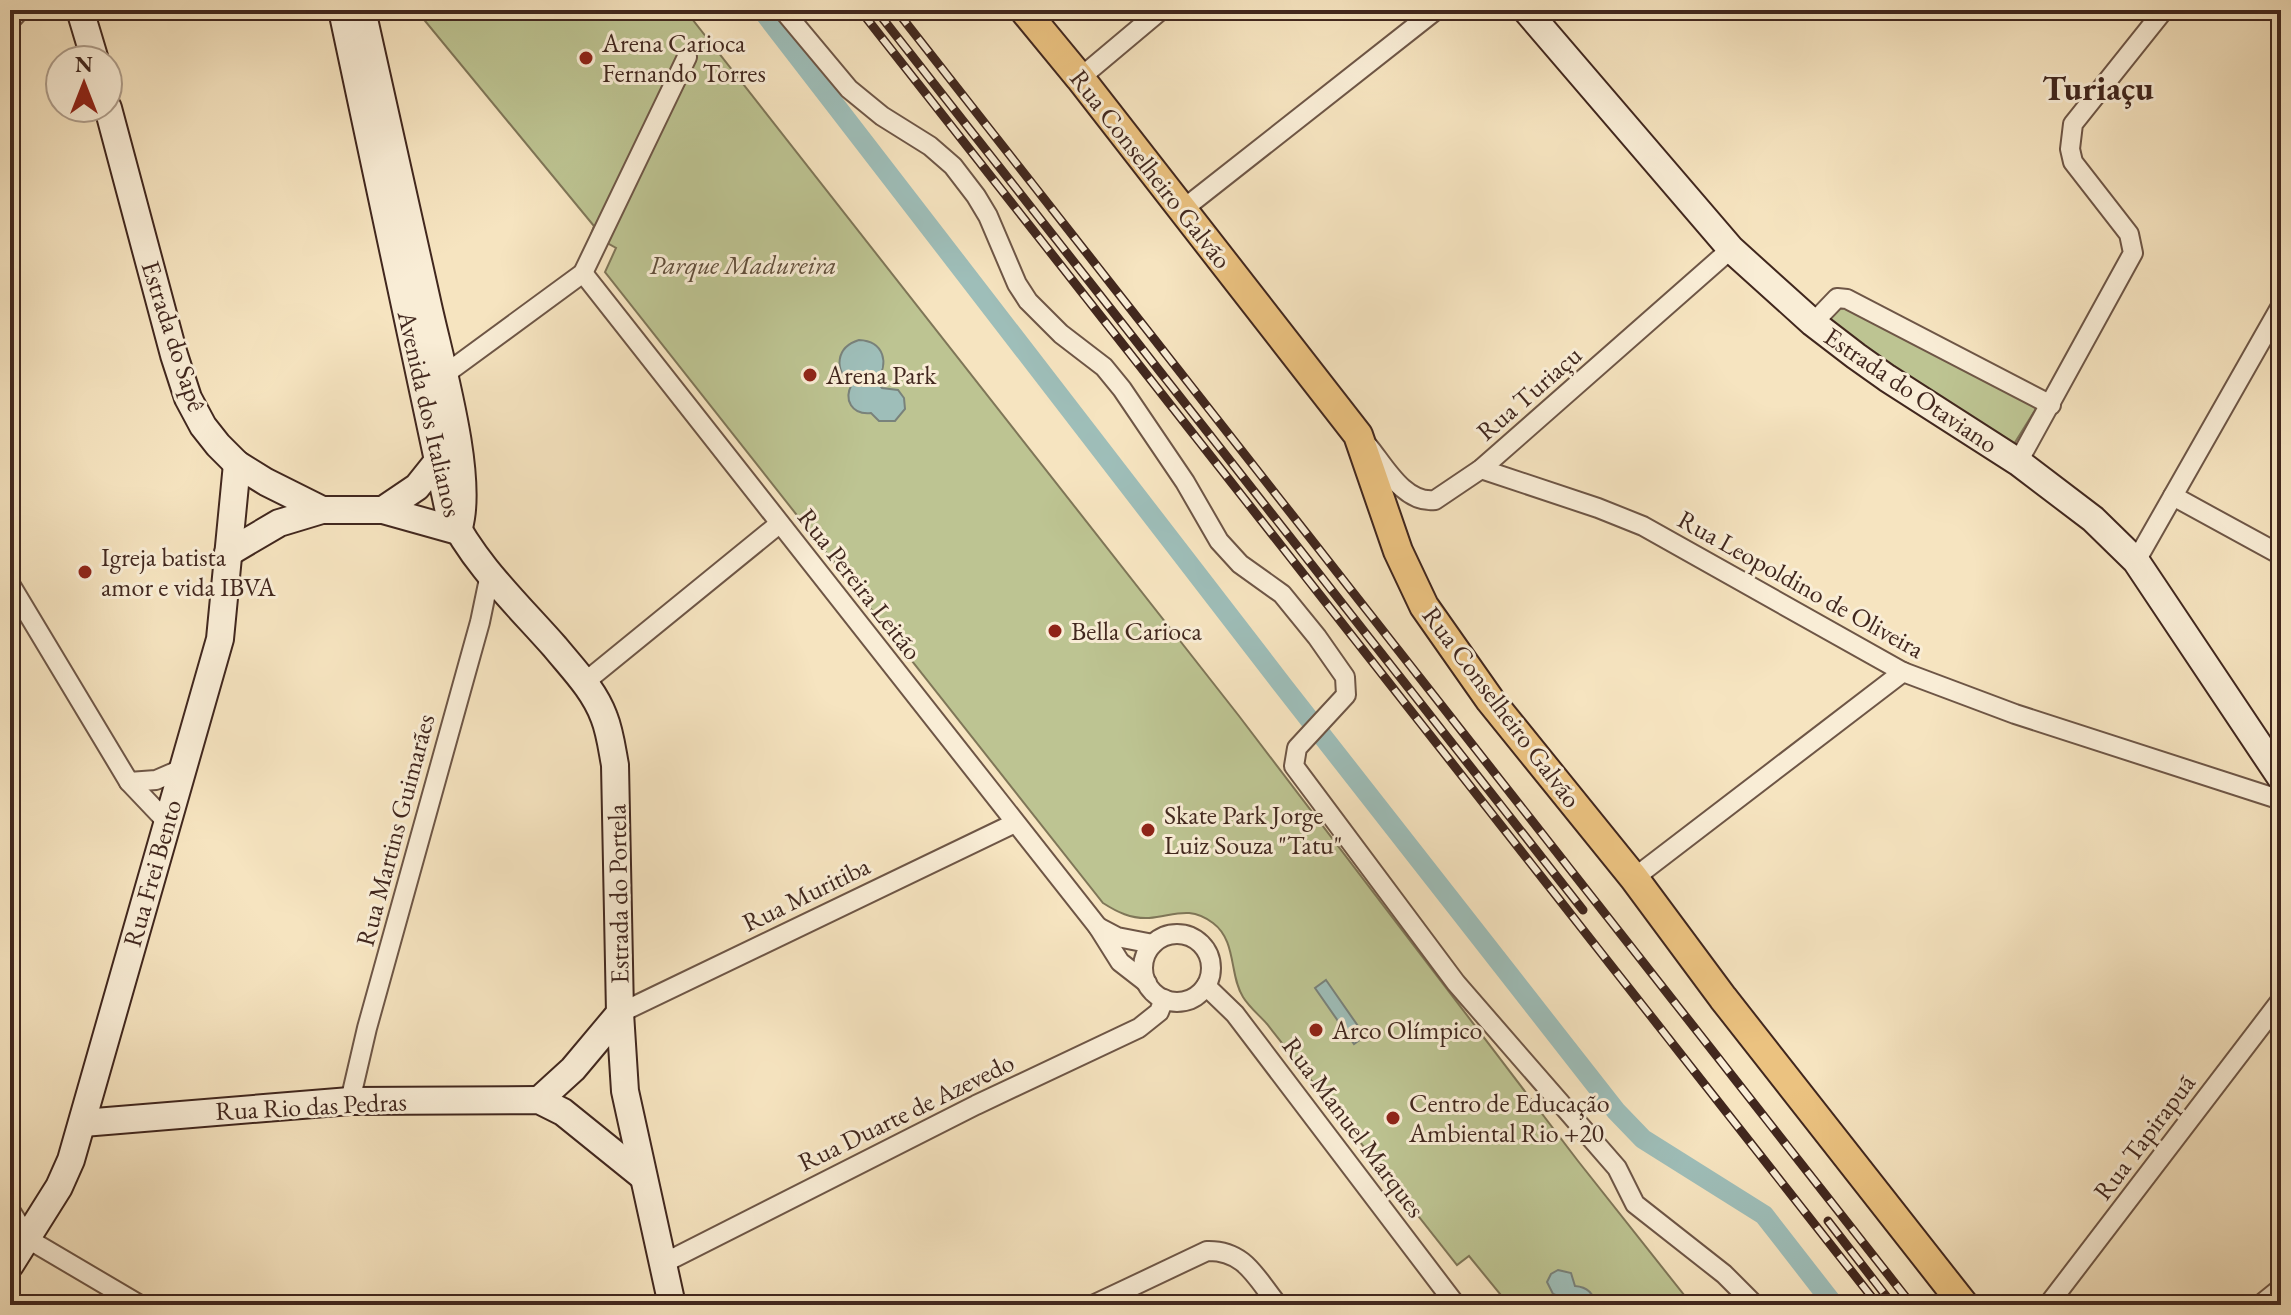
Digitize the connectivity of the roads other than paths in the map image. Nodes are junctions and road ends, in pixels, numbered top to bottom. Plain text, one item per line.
1 (20, 10) edge
2 (80, 10) edge
3 (342, 10) edge
4 (362, 10) edge
5 (783, 10) edge
6 (1024, 10) edge
7 (1161, 10) edge
8 (1436, 10) edge
9 (1526, 10) edge
10 (2164, 10) edge
11 (10, 21) edge
12 (90, 44) edge
13 (687, 57) dead end
14 (1080, 78) junction
15 (112, 124) edge
16 (1182, 210) junction
17 (1731, 249) junction
18 (583, 273) junction
19 (2281, 306) edge
20 (1813, 323) junction
21 (444, 375) junction
22 (2051, 405) junction
23 (1358, 435) junction
24 (437, 462) junction
25 (2018, 462) junction
26 (237, 464) junction
27 (1481, 469) junction
28 (2173, 496) junction
29 (322, 510) junction
30 (383, 510) junction
31 (779, 524) junction
32 (458, 531) junction
33 (228, 553) junction
34 (2281, 555) edge
35 (2136, 561) junction
36 (490, 574) junction
37 (10, 584) edge
38 (1903, 672) junction
39 (585, 682) junction
40 (184, 768) junction
41 (2279, 769) edge
42 (129, 782) junction
43 (2281, 800) edge
44 (167, 822) junction
45 (1015, 823) junction
46 (1634, 878) junction
47 (1098, 927) junction
48 (1153, 944) junction
49 (1147, 983) junction
50 (1206, 986) junction
51 (1164, 999) junction
52 (2281, 1000) edge
53 (620, 1013) junction
54 (539, 1100) junction
55 (350, 1101) junction
56 (83, 1123) junction
57 (641, 1175) junction
58 (10, 1210) edge
59 (28, 1239) junction
60 (662, 1264) junction
61 (10, 1265) edge
62 (2281, 1288) edge
63 (140, 1305) edge
64 (672, 1305) edge
65 (1093, 1305) edge
66 (1278, 1305) edge
67 (1456, 1305) edge
68 (1755, 1305) edge
69 (1964, 1305) edge
70 (2048, 1305) edge
71 (2260, 1305) edge

1 - 11 street
2 - 12 street
3 - 24 street, Avenida dos Italianos
4 - 21 street, Avenida dos Italianos
5 - 68 street
6 - 14 main road, Rua Conselheiro Galvão
7 - 14 street
8 - 16 street
9 - 17 street, Estrada do Otaviano
10 - 22 street
13 - 18 street
14 - 16 main road, Rua Conselheiro Galvão
15 - 26 street, Estrada do Sapê
16 - 23 main road, Rua Conselheiro Galvão
17 - 20 street, Estrada do Otaviano
17 - 27 street, Rua Turiaçu
18 - 21 street
18 - 31 street, Rua Pereira Leitão
19 - 28 street
20 - 22 street
20 - 25 street, Estrada do Otaviano
21 - 32 street, Avenida dos Italianos
22 - 25 street
23 - 27 street, Rua Turiaçu
23 - 46 main road, Rua Conselheiro Galvão
24 - 30 street
24 - 32 street, Avenida dos Italianos
25 - 35 street, Estrada do Otaviano
26 - 29 street, Estrada do Sapê
26 - 33 street, Rua Frei Bento
27 - 38 street, Rua Leopoldino de Oliveira
28 - 34 street
28 - 35 street
29 - 30 street, Estrada do Sapê
29 - 33 street
30 - 32 street, Estrada do Sapê
31 - 39 street
31 - 45 street, Rua Pereira Leitão
32 - 36 street, Estrada do Portela
33 - 40 street, Rua Frei Bento
35 - 41 street, Estrada do Otaviano
36 - 39 street, Estrada do Portela
36 - 55 street, Rua Martins Guimarães
37 - 42 street
38 - 43 street, Rua Leopoldino de Oliveira
38 - 46 street
39 - 53 street, Estrada do Portela
40 - 42 street
40 - 44 street, Rua Frei Bento
42 - 44 street
44 - 56 street, Rua Frei Bento
45 - 47 street, Rua Pereira Leitão
45 - 53 street, Rua Muritiba
46 - 69 main road, Rua Conselheiro Galvão
47 - 48 street
47 - 49 street, Rua Pereira Leitão
48 - 49 street
48 - 50 street
49 - 51 street
50 - 51 street
50 - 67 street, Rua Manuel Marques
51 - 60 street, Rua Duarte de Azevedo
52 - 70 street, Rua Tapirapuã
53 - 54 street
53 - 57 street, Estrada do Portela
54 - 55 street, Rua Rio das Pedras
54 - 57 street
55 - 56 street, Rua Rio das Pedras
56 - 59 street, Rua Frei Bento
57 - 60 street, Estrada do Portela
58 - 59 street
59 - 61 street, Rua Frei Bento
59 - 63 street
60 - 64 street, Estrada do Portela
62 - 71 street
65 - 66 street

